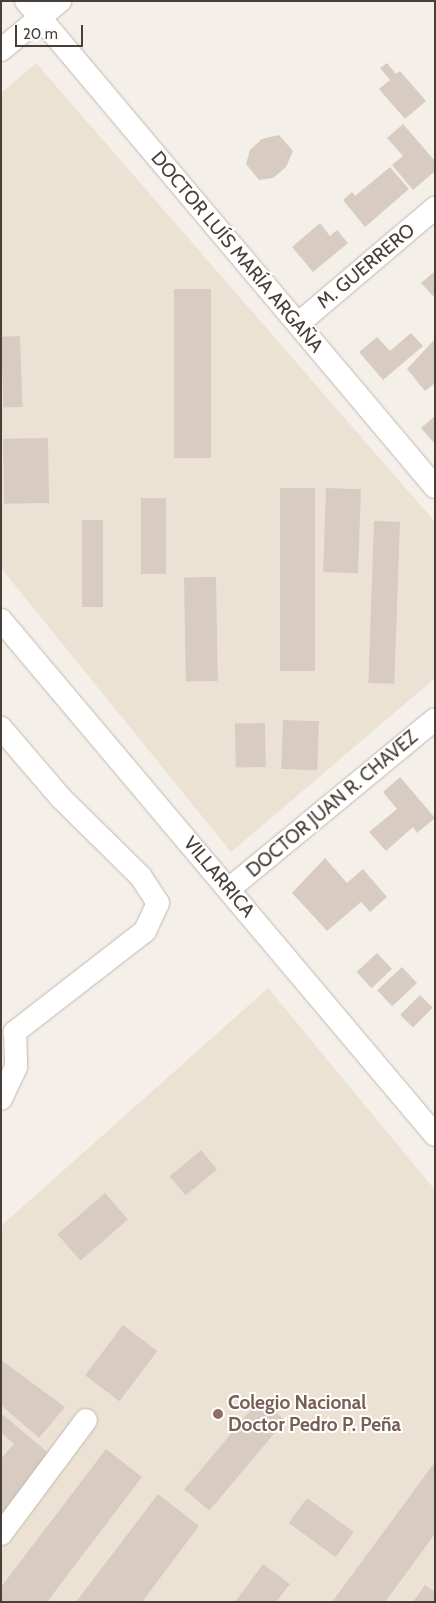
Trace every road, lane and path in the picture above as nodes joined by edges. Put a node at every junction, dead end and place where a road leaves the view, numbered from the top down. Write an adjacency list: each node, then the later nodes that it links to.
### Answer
1 (60, 1): 2 (street)
2 (33, 10): 3 (street); 5 (street, DOCTOR LUÍS MARÍA ARGAÑA)
3 (1, 50)
4 (435, 208): 5 (street, M. GUERRERO)
5 (298, 324): 6 (street, DOCTOR LUÍS MARÍA ARGAÑA)
6 (435, 486)
7 (1, 620): 10 (street, VILLARRICA)
8 (435, 719): 10 (street, DOCTOR JUAN R. CHAVEZ)
9 (1, 728): 11 (street)
10 (229, 889): 12 (street, VILLARRICA)
11 (1, 1099)
12 (435, 1135)
13 (86, 1420): 14 (street)
14 (1, 1534)

